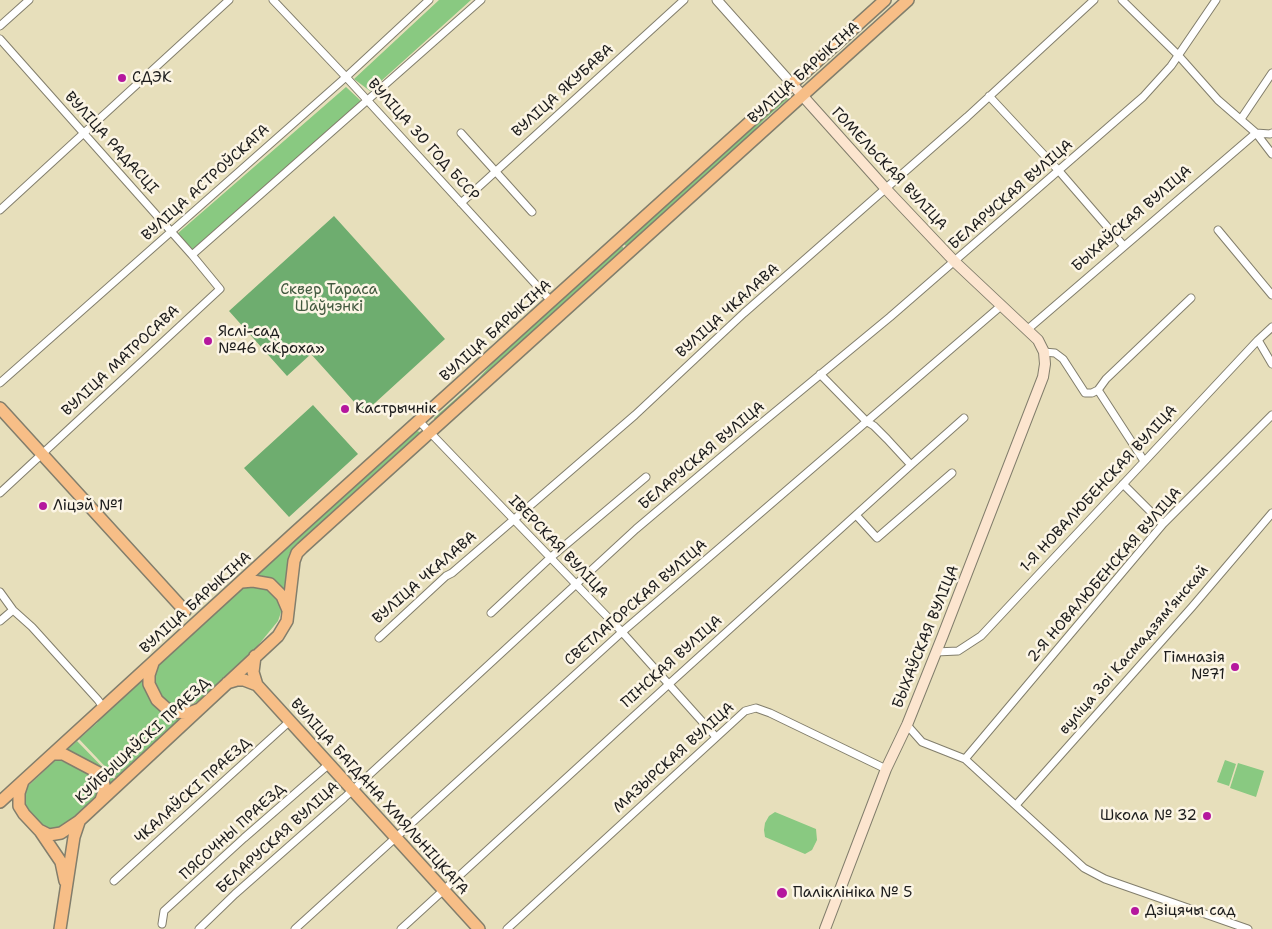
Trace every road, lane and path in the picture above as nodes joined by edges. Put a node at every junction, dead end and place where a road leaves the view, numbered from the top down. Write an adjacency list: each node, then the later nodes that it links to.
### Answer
1 (29, 0): 13 (street)
2 (229, 0): 25 (street)
3 (272, 0): 17 (street, ВУЛІЦА 30 ГОД БССР)
4 (428, 0): 17 (street, ВУЛІЦА АСТРОЎСКАГА)
5 (480, 0): 21 (street)
6 (684, 0): 29 (street, ВУЛІЦА ЯКУБАВА)
7 (717, 0): 18 (street, ГОМЕЛЬСКАЯ ВУЛІЦА)
8 (885, 0): 18 (main road, ВУЛІЦА БАРЫКІНА)
9 (908, 0): 19 (main road, ВУЛІЦА БАРЫКІНА)
10 (1094, 0): 20 (street, ВУЛІЦА ЧКАЛАВА)
11 (1122, 0): 15 (street)
12 (1216, 0): 15 (street, БЕЛАРУСКАЯ ВУЛІЦА)
13 (0, 26)
14 (0, 39): 25 (street, ВУЛІЦА РАДАСЦІ)
15 (1178, 55): 22 (street); 28 (street, БЕЛАРУСКАЯ ВУЛІЦА)
16 (1272, 73): 22 (street)
17 (346, 77): 21 (street, ВУЛІЦА 30 ГОД БССР); 35 (street, ВУЛІЦА АСТРОЎСКАГА)
18 (792, 84): 19 (main road, ГОМЕЛЬСКАЯ ВУЛІЦА); 42 (main road, ВУЛІЦА БАРЫКІНА)
19 (802, 95): 30 (main road, ГОМЕЛЬСКАЯ ВУЛІЦА); 57 (main road, ВУЛІЦА БАРЫКІНА)
20 (989, 96): 28 (street); 30 (street, ВУЛІЦА ЧКАЛАВА)
21 (368, 101): 31 (street, ВУЛІЦА 30 ГОД БССР); 37 (street)
22 (1241, 119): 23 (street)
23 (1256, 132): 24 (street); 27 (street); 36 (street, БЫХАЎСКАЯ ВУЛІЦА)
24 (1272, 133)
25 (84, 134): 32 (street); 35 (street, ВУЛІЦА РАДАСЦІ)
26 (461, 134): 29 (street)
27 (1272, 154)
28 (1059, 171): 36 (street); 38 (street, БЕЛАРУСКАЯ ВУЛІЦА)
29 (495, 172): 31 (street, ВУЛІЦА ЯКУБАВА); 33 (street)
30 (886, 189): 38 (main road, ГОМЕЛЬСКАЯ ВУЛІЦА); 67 (street, ВУЛІЦА ЧКАЛАВА)
31 (461, 203): 42 (street, ВУЛІЦА 30 ГОД БССР)
32 (0, 210)
33 (532, 212)
34 (1218, 230): 40 (street)
35 (171, 232): 37 (street, ВУЛІЦА РАДАСЦІ); 50 (street, ВУЛІЦА АСТРОЎСКАГА)
36 (1124, 245): 45 (street, БЫХАЎСКАЯ ВУЛІЦА)
37 (192, 255): 39 (street, ВУЛІЦА РАДАСЦІ)
38 (955, 262): 43 (main road, ГОМЕЛЬСКАЯ ВУЛІЦА); 49 (street, БЕЛАРУСКАЯ ВУЛІЦА)
39 (220, 289): 58 (street, ВУЛІЦА МАТРОСАВА)
40 (1272, 295)
41 (1191, 298): 51 (street)
42 (551, 301): 55 (main road, ВУЛІЦА БАРЫКІНА)
43 (1002, 304): 45 (main road, ГОМЕЛЬСКАЯ ВУЛІЦА); 56 (street, СВЕТЛАГОРСКАЯ ВУЛІЦА)
44 (1272, 327): 46 (street, 1-Я НОВАЛЮБЕНСКАЯ ВУЛІЦА)
45 (1028, 329): 47 (main road, ГОМЕЛЬСКАЯ ВУЛІЦА)
46 (1258, 340): 48 (street); 59 (street, 1-Я НОВАЛЮБЕНСКАЯ ВУЛІЦА)
47 (1044, 352): 51 (street); 82 (main road, БЫХАЎСКАЯ ВУЛІЦА)
48 (1272, 364)
49 (820, 374): 56 (street); 71 (street, БЕЛАРУСКАЯ ВУЛІЦА)
50 (0, 383)
51 (1098, 390): 59 (street)
52 (0, 408): 58 (main road)
53 (1272, 415): 68 (street, 2-Я НОВАЛЮБЕНСКАЯ ВУЛІЦА)
54 (964, 418): 60 (street, ПІНСКАЯ ВУЛІЦА)
55 (419, 421): 57 (street, ІВЕРСКАЯ ВУЛІЦА); 70 (main road, ВУЛІЦА БАРЫКІНА)
56 (866, 421): 60 (street); 79 (street, СВЕТЛАГОРСКАЯ ВУЛІЦА)
57 (430, 432): 67 (street, ІВЕРСКАЯ ВУЛІЦА); 76 (main road, ВУЛІЦА БАРЫКІНА)
58 (41, 454): 64 (street, ВУЛІЦА МАТРОСАВА); 75 (main road)
59 (1144, 461): 63 (street, 1-Я НОВАЛЮБЕНСКАЯ ВУЛІЦА)
60 (910, 465): 66 (street, ПІНСКАЯ ВУЛІЦА)
61 (952, 473): 66 (street)
62 (646, 477): 69 (street)
63 (1123, 484): 68 (street); 82 (street, 1-Я НОВАЛЮБЕНСКАЯ ВУЛІЦА)
64 (0, 493)
65 (1272, 513): 101 (street, вуліца Зоі Касмадзямʼянскай)
66 (856, 515): 86 (street, ПІНСКАЯ ВУЛІЦА)
67 (513, 519): 69 (street, ІВЕРСКАЯ ВУЛІЦА); 80 (street, ВУЛІЦА ЧКАЛАВА)
68 (1163, 524): 94 (street, 2-Я НОВАЛЮБЕНСКАЯ ВУЛІЦА)
69 (550, 558): 71 (street, ІВЕРСКАЯ ВУЛІЦА); 77 (street)
70 (242, 582): 73 (main road, ВУЛІЦА БАРЫКІНА); 76 (main road)
71 (576, 586): 79 (street, ІВЕРСКАЯ ВУЛІЦА); 98 (street, БЕЛАРУСКАЯ ВУЛІЦА)
72 (0, 592): 74 (street)
73 (215, 607): 75 (main road); 81 (main road, ВУЛІЦА БАРЫКІНА)
74 (13, 610): 78 (street); 88 (street)
75 (185, 610): 81 (main road)
76 (288, 612): 83 (main road, ВУЛІЦА БАРЫКІНА)
77 (492, 613)
78 (0, 621)
79 (622, 632): 86 (street, ІВЕРСКАЯ ВУЛІЦА); 106 (street, СВЕТЛАГОРСКАЯ ВУЛІЦА)
80 (379, 638)
81 (177, 641): 84 (main road, ВУЛІЦА БАРЫКІНА)
82 (936, 652): 91 (main road, БЫХАЎСКАЯ ВУЛІЦА)
83 (255, 656): 85 (main road, КУЙБЫШАЎСКІ ПРАЕЗД); 87 (main road)
84 (153, 662): 88 (main road, ВУЛІЦА БАРЫКІНА); 89 (main road)
85 (227, 683): 87 (main road); 89 (main road, КУЙБЫШАЎСКІ ПРАЕЗД)
86 (669, 684): 92 (street, ІВЕРСКАЯ ВУЛІЦА); 108 (street, ПІНСКАЯ ВУЛІЦА)
87 (257, 685): 90 (main road, ВУЛІЦА БАГДАНА ХМЯЛЬНІЦКАГА)
88 (101, 704): 93 (main road, ВУЛІЦА БАРЫКІНА)
89 (200, 708): 99 (main road, КУЙБЫШАЎСКІ ПРАЕЗД)
90 (290, 721): 95 (main road, ВУЛІЦА БАГДАНА ХМЯЛЬНІЦКАГА); 107 (street, ЧКАЛАЎСКІ ПРАЕЗД)
91 (907, 725): 94 (street); 96 (main road, БЫХАЎСКАЯ ВУЛІЦА)
92 (716, 737): 96 (street, МАЗЫРСКАЯ ВУЛІЦА); 116 (street, МАЗЫРСКАЯ ВУЛІЦА)
93 (53, 754): 97 (main road, ВУЛІЦА БАРЫКІНА); 99 (main road)
94 (965, 759): 101 (street)
95 (329, 764): 98 (main road, ВУЛІЦА БАГДАНА ХМЯЛЬНІЦКАГА); 110 (street, ПЯСОЧНЫ ПРАЕЗД)
96 (886, 769): 117 (main road, БЫХАЎСКАЯ ВУЛІЦА)
97 (22, 781): 100 (main road, ВУЛІЦА БАРЫКІНА); 103 (main road)
98 (352, 790): 106 (main road, ВУЛІЦА БАГДАНА ХМЯЛЬНІЦКАГА); 112 (street, БЕЛАРУСКАЯ ВУЛІЦА)
99 (101, 801): 104 (main road, КУЙБЫШАЎСКІ ПРАЕЗД)
100 (0, 802)
101 (1016, 805): 118 (street)
102 (0, 808): 103 (main road)
103 (24, 814): 105 (main road)
104 (80, 821): 105 (main road); 109 (main road)
105 (40, 830): 109 (main road)
106 (396, 838): 108 (main road, ВУЛІЦА БАГДАНА ХМЯЛЬНІЦКАГА); 113 (street, СВЕТЛАГОРСКАЯ ВУЛІЦА)
107 (114, 880)
108 (444, 890): 114 (street, ПІНСКАЯ ВУЛІЦА); 115 (main road, ВУЛІЦА БАГДАНА ХМЯЛЬНІЦКАГА)
109 (66, 893): 111 (main road)
110 (162, 924)
111 (60, 929)
112 (199, 929)
113 (295, 929)
114 (401, 929)
115 (479, 929)
116 (507, 929)
117 (825, 929)
118 (1248, 929)

